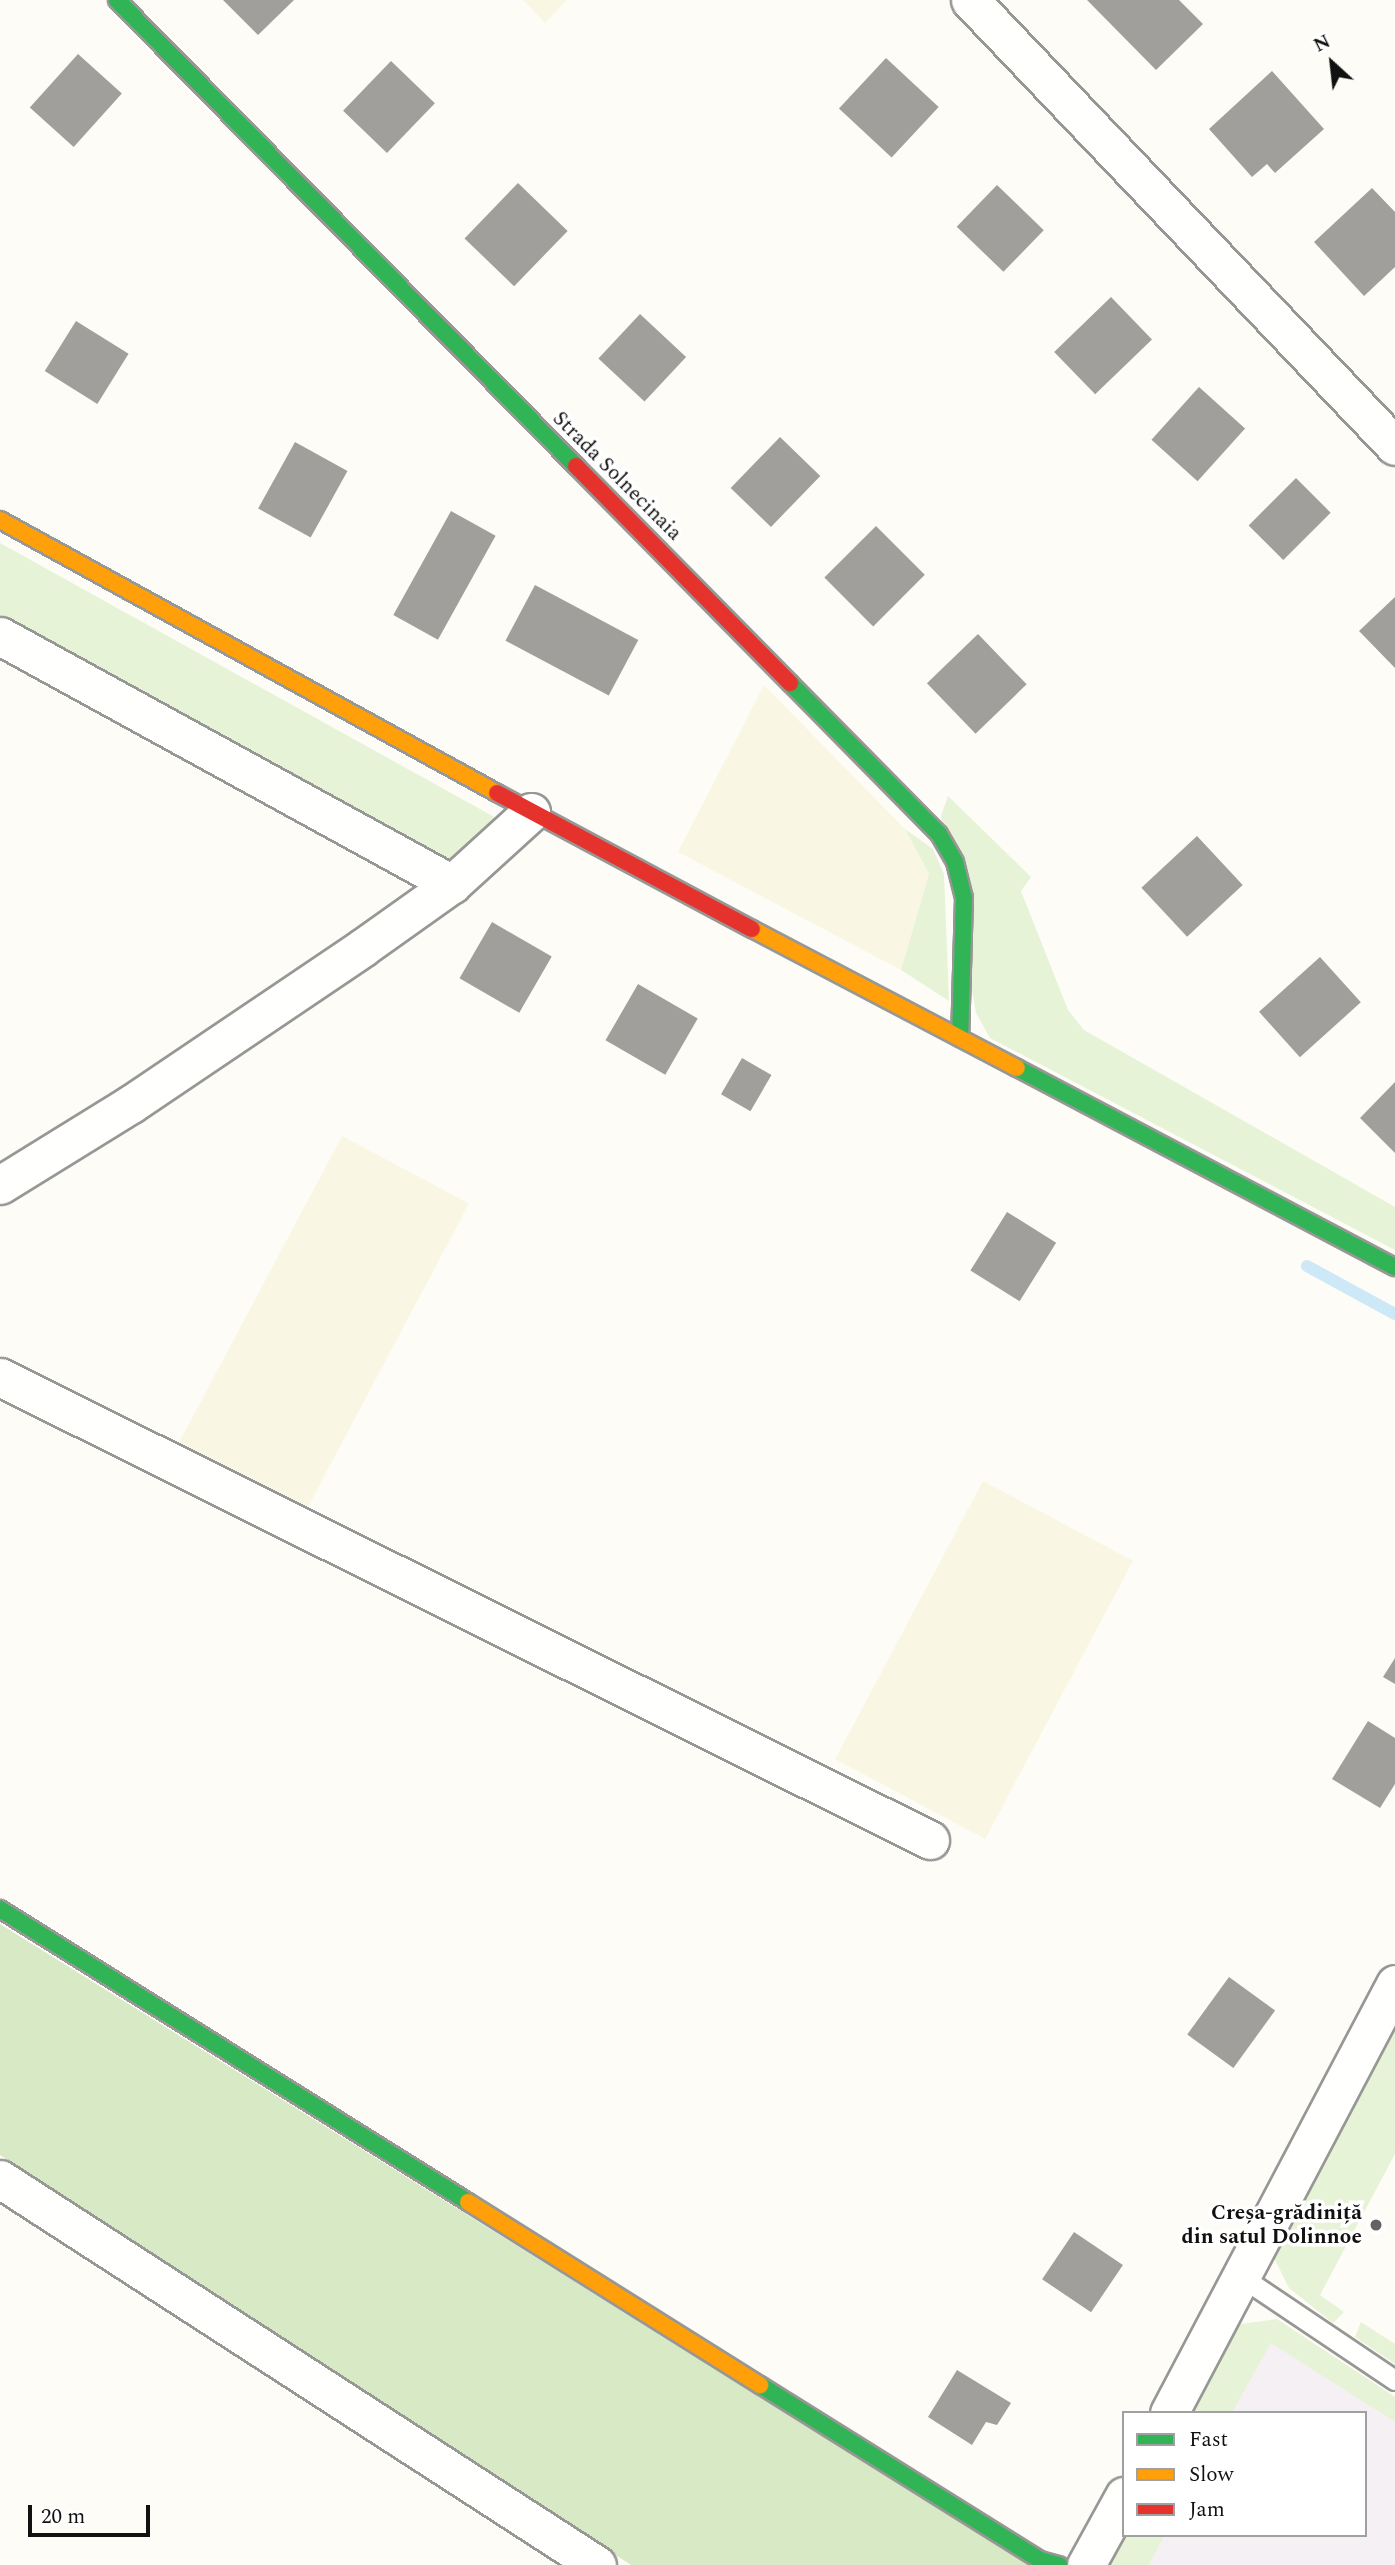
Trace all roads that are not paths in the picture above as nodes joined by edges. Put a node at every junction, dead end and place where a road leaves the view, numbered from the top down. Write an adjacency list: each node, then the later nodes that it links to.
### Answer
1 (117, 0): 8 (street, Strada Solnecinaia)
2 (970, 0): 3 (street)
3 (1395, 446)
4 (0, 520): 6 (street)
5 (0, 636): 7 (street)
6 (531, 812): 7 (street); 8 (street)
7 (453, 884): 9 (street)
8 (960, 1038): 10 (street)
9 (0, 1185)
10 (1395, 1268)
11 (0, 1377): 12 (street)
12 (930, 1840)
13 (0, 1909): 21 (street)
14 (1395, 1983): 16 (street)
15 (0, 2179): 20 (street)
16 (1243, 2278): 17 (lane); 18 (street)
17 (1395, 2380)
18 (1170, 2411)
19 (1122, 2500): 22 (street)
20 (597, 2565)
21 (1059, 2565)
22 (1086, 2565)

